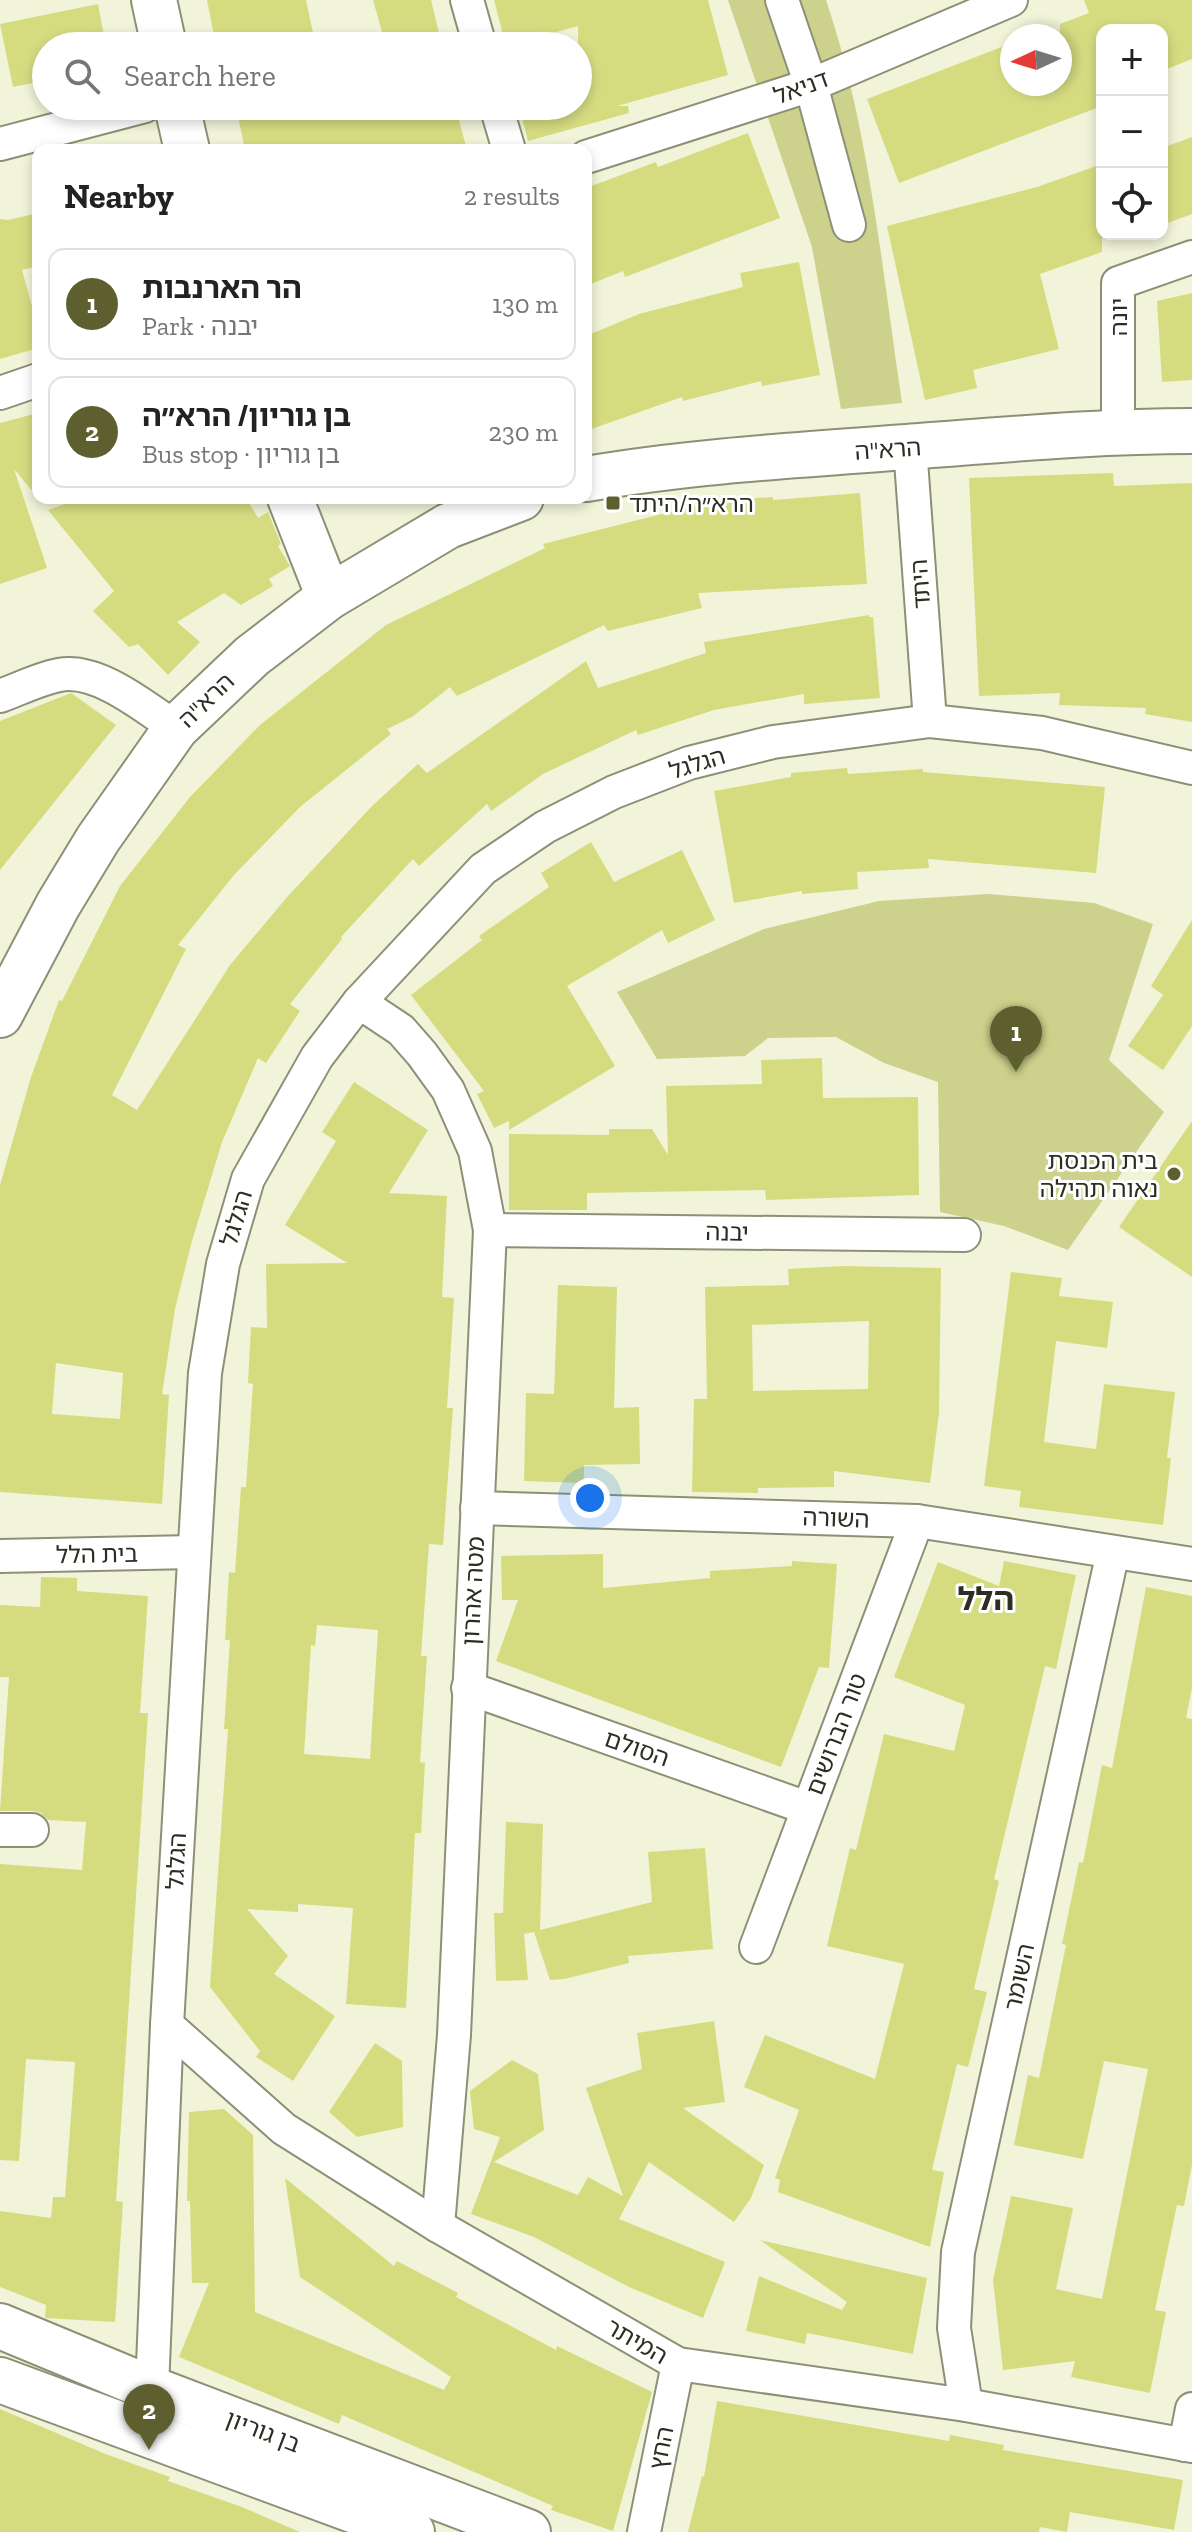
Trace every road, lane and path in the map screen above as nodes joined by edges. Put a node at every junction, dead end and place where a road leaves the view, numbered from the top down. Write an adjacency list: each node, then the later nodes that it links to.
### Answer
1 (154, 0): 5 (street)
2 (467, 0): 6 (street)
3 (782, 0): 7 (street)
4 (1011, 0): 7 (street, דניאל)
5 (161, 32)
6 (476, 32)
7 (811, 85): 14 (street, דניאל); 15 (street)
8 (92, 120): 11 (street)
9 (180, 120): 12 (street)
10 (500, 120): 13 (street)
11 (0, 144)
12 (186, 144)
13 (507, 144)
14 (592, 155)
15 (849, 225)
16 (1192, 257): 19 (street, יונה)
17 (32, 382): 18 (street)
18 (0, 393)
19 (1118, 431): 20 (street, הרא"ה); 21 (street, הרא"ה)
20 (1192, 431)
21 (910, 447): 22 (street, הרא"ה); 27 (street, היתד)
22 (592, 478)
23 (292, 504): 25 (street)
24 (505, 504): 25 (street, הרא"ה)
25 (329, 597): 28 (street, הרא"ה)
26 (0, 696): 28 (street)
27 (930, 721): 29 (street, הגלגל); 30 (street, הגלגל)
28 (176, 728): 31 (street, הרא"ה)
29 (1192, 768)
30 (359, 1002): 32 (street, מטה אהרון); 36 (street, הגלגל)
31 (0, 1015)
32 (490, 1230): 33 (street, יבנה); 34 (street, מטה אהרון)
33 (964, 1235)
34 (477, 1508): 35 (street, השורה); 40 (street, מטה אהרון)
35 (917, 1521): 37 (street, השורה); 41 (street, טור הברושים)
36 (193, 1552): 38 (street, בית הלל); 45 (street, הגלגל)
37 (1113, 1552): 39 (street, השורה); 51 (street, השומר)
38 (0, 1556)
39 (1192, 1564)
40 (468, 1688): 41 (street, הסולם); 46 (street, מטה אהרון)
41 (807, 1808): 44 (street, טור הברושים)
42 (0, 1830): 43 (street)
43 (32, 1830)
44 (756, 1947)
45 (167, 2025): 46 (street, המיתר); 50 (street, הגלגל)
46 (438, 2226): 48 (street, המיתר)
47 (0, 2326): 50 (street, בן גוריון)
48 (678, 2364): 51 (street, המיתר); 56 (street, החץ)
49 (0, 2380): 54 (street, בן גוריון)
50 (152, 2389): 55 (street, בן גוריון)
51 (966, 2405): 53 (street, המיתר)
52 (1192, 2409): 53 (street)
53 (1188, 2445)
54 (412, 2532)
55 (528, 2532)
56 (644, 2532)

